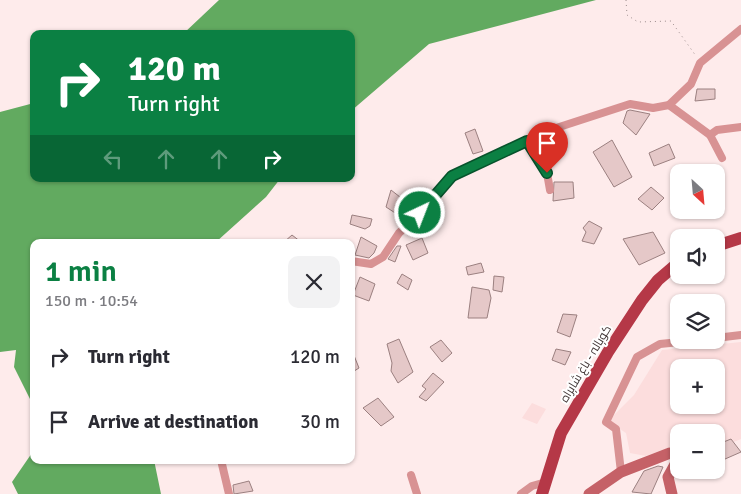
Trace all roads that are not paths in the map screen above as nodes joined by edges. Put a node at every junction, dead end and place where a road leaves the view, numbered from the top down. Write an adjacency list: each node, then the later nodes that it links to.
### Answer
1 (741, 29): 2 (street)
2 (669, 105): 4 (street); 5 (street)
3 (741, 127): 4 (street)
4 (710, 135): 6 (street)
5 (527, 141): 7 (street); 10 (street)
6 (722, 158)
7 (550, 190)
8 (741, 238): 9 (main road)
9 (725, 243)
10 (355, 262)
11 (670, 270): 18 (main road, کوہالہ - باغ شاہراہ)
12 (741, 335): 13 (street)
13 (725, 337)
14 (670, 343): 16 (street)
15 (222, 464): 19 (street)
16 (621, 472): 22 (main road); 23 (main road)
17 (411, 475): 20 (street)
18 (544, 488): 21 (street)
19 (229, 494)
20 (417, 494)
21 (521, 494)
22 (589, 494)
23 (672, 494)

